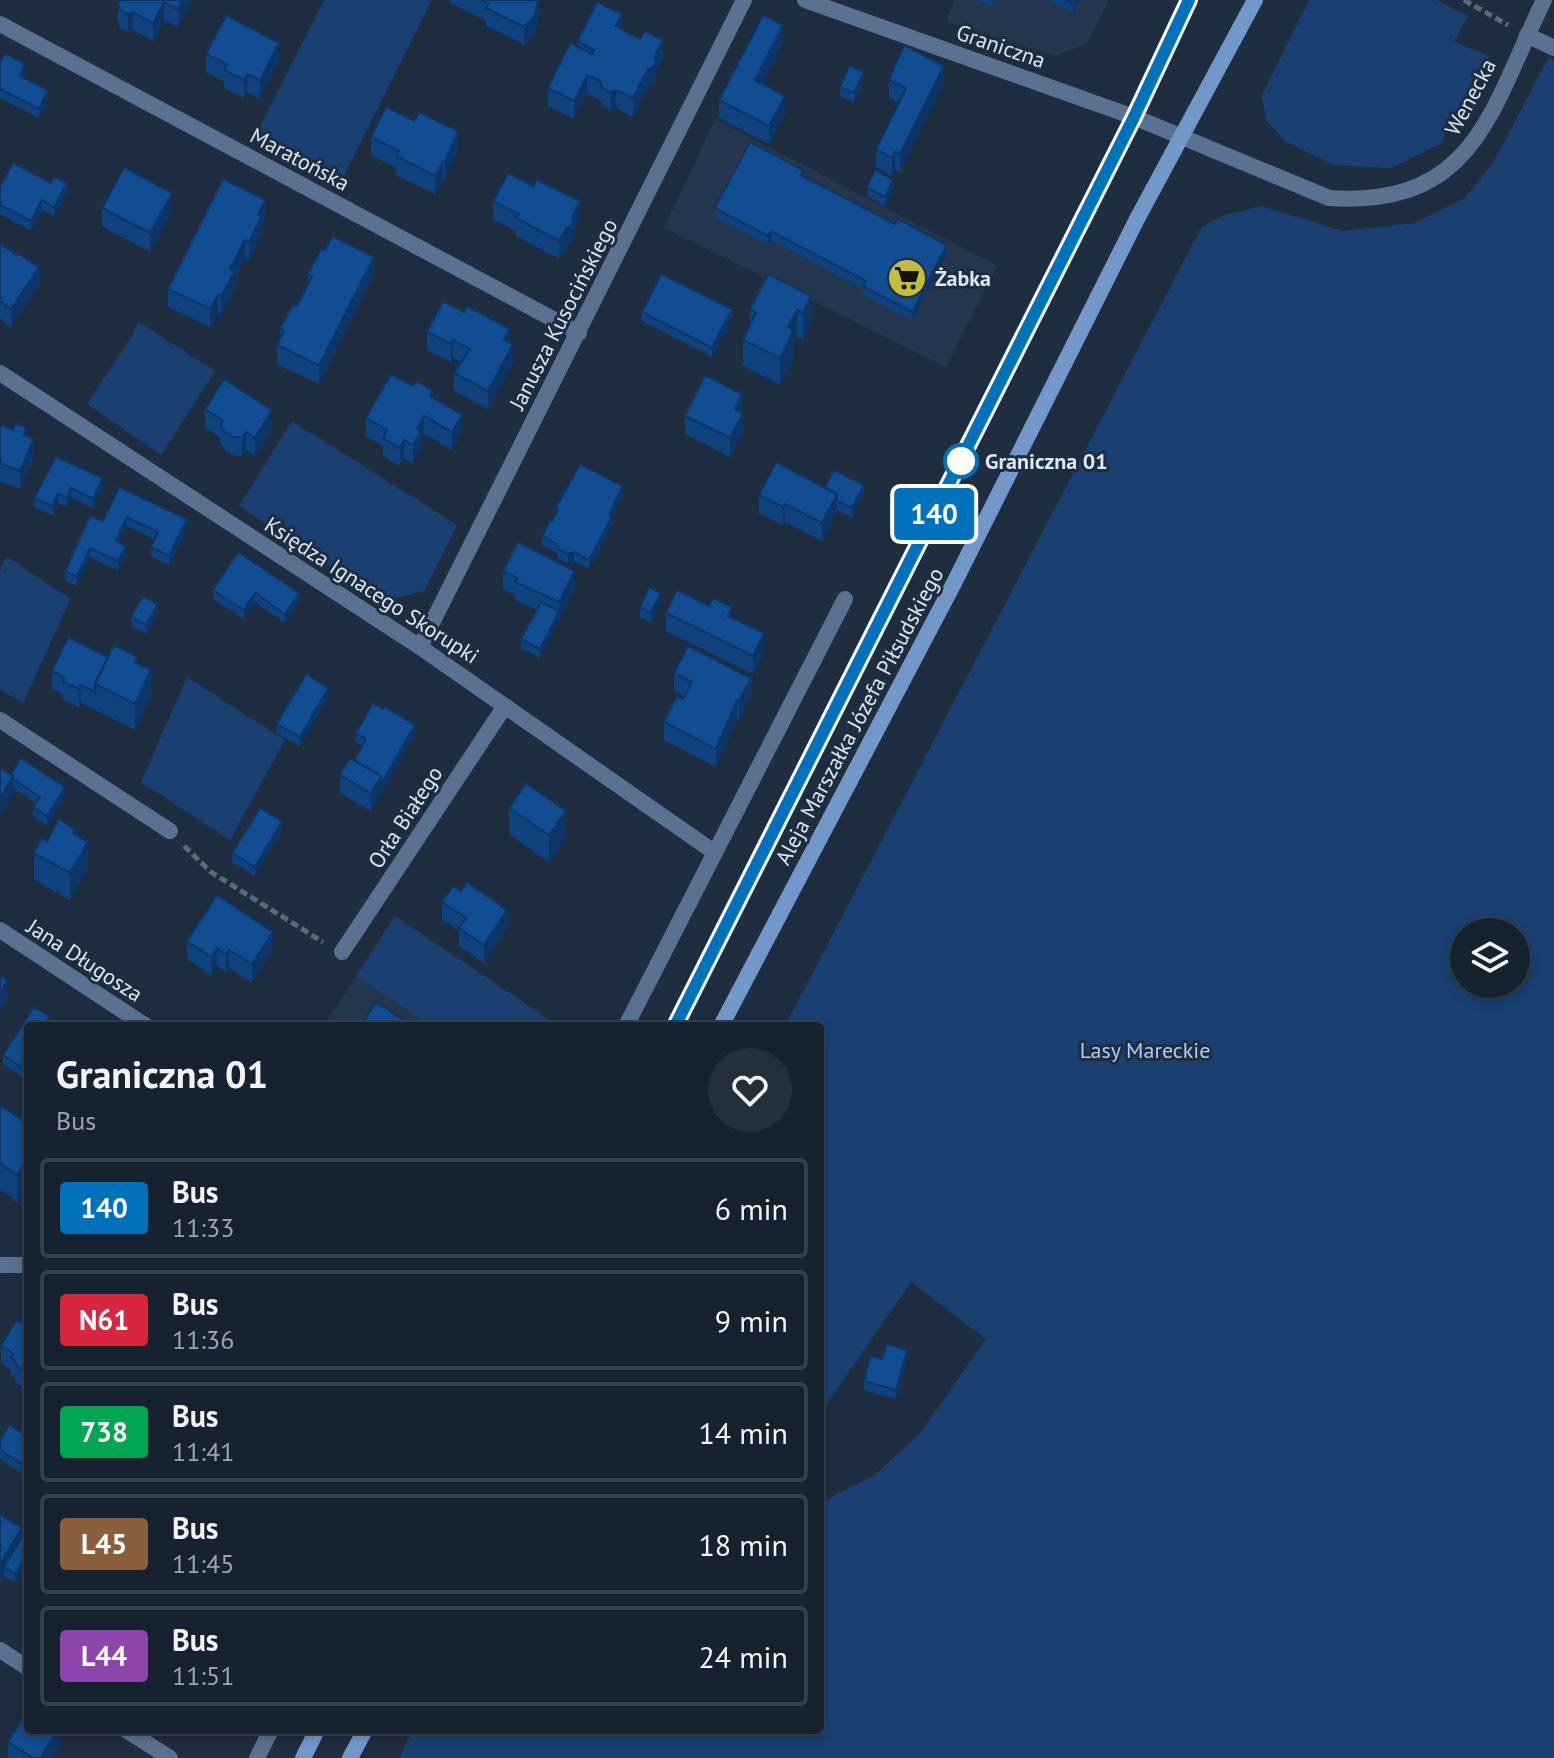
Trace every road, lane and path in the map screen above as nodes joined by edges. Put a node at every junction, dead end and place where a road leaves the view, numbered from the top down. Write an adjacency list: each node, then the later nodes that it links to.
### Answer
1 (744, 0): 12 (street, Janusza Kusocińskiego)
2 (805, 0): 10 (street, Graniczna)
3 (1189, 0): 10 (main road, Aleja Marszałka Józefa Piłsudskiego)
4 (1255, 0): 11 (main road, Aleja Marszałka Józefa Piłsudskiego)
5 (1464, 0): 8 (path)
6 (1544, 0): 8 (street, Wenecka)
7 (0, 24): 12 (street, Maratońska)
8 (1527, 35): 9 (street); 11 (street, Wenecka)
9 (1554, 48)
10 (1134, 117): 11 (street, Graniczna); 24 (main road, Aleja Marszałka Józefa Piłsudskiego)
11 (1181, 136): 25 (main road, Aleja Marszałka Józefa Piłsudskiego)
12 (579, 333): 15 (street, Janusza Kusocińskiego)
13 (0, 373): 15 (street, Księdza Ignacego Skorupki)
14 (845, 599): 19 (street)
15 (420, 647): 16 (street, Księdza Ignacego Skorupki)
16 (505, 706): 19 (street, Księdza Ignacego Skorupki); 21 (street, Orła Białego)
17 (0, 720): 18 (street)
18 (170, 831): 21 (path)
19 (714, 852): 23 (street)
20 (0, 930): 22 (street, Jana Długosza)
21 (342, 952)
22 (140, 1022)
23 (628, 1022)
24 (677, 1022)
25 (723, 1022)
26 (0, 1265): 27 (street)
27 (24, 1265)
28 (0, 1650): 29 (street)
29 (24, 1665)
30 (132, 1734): 34 (street)
31 (269, 1734): 35 (street)
32 (315, 1734): 36 (main road)
33 (363, 1734): 37 (main road)
34 (170, 1758)
35 (257, 1758)
36 (303, 1758)
37 (350, 1758)

